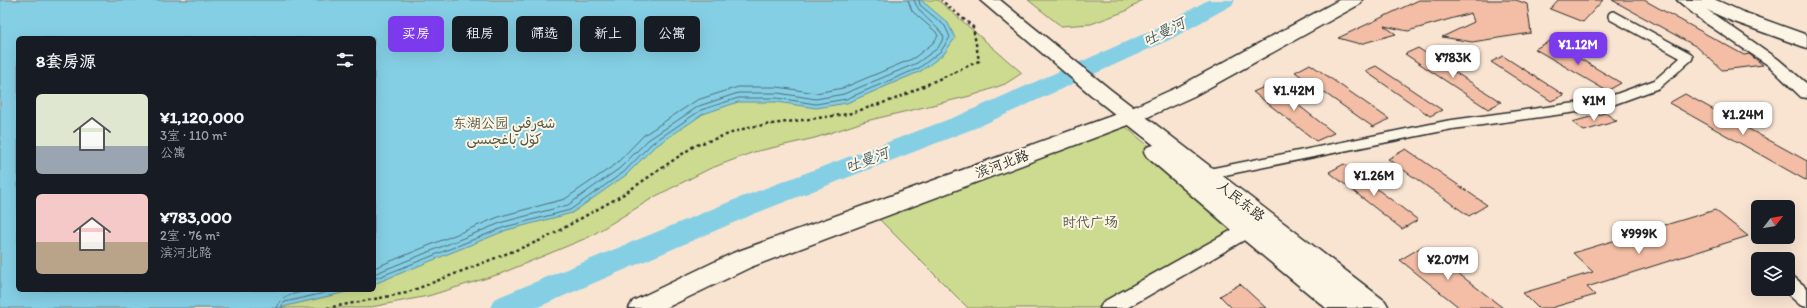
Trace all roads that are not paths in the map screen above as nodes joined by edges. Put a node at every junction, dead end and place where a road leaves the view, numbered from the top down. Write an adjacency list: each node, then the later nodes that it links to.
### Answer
1 (973, 0): 7 (main road)
2 (988, 0): 7 (main road)
3 (1353, 0): 10 (main road, 滨河北路)
4 (1684, 0): 9 (street)
5 (1701, 0): 8 (main road)
6 (1613, 16): 11 (lane)
7 (1022, 34): 10 (main road, 人民东路)
8 (1807, 42)
9 (1807, 93)
10 (1125, 119): 11 (main road, 人民东路); 12 (main road, 人民东路); 15 (main road, 滨河北路)
11 (1207, 174): 18 (main road, 人民东路)
12 (1247, 230): 16 (street); 17 (main road, 人民东路)
13 (1795, 289): 14 (street)
14 (1807, 299)
15 (642, 308)
16 (1110, 308)
17 (1344, 308)
18 (1376, 308)

